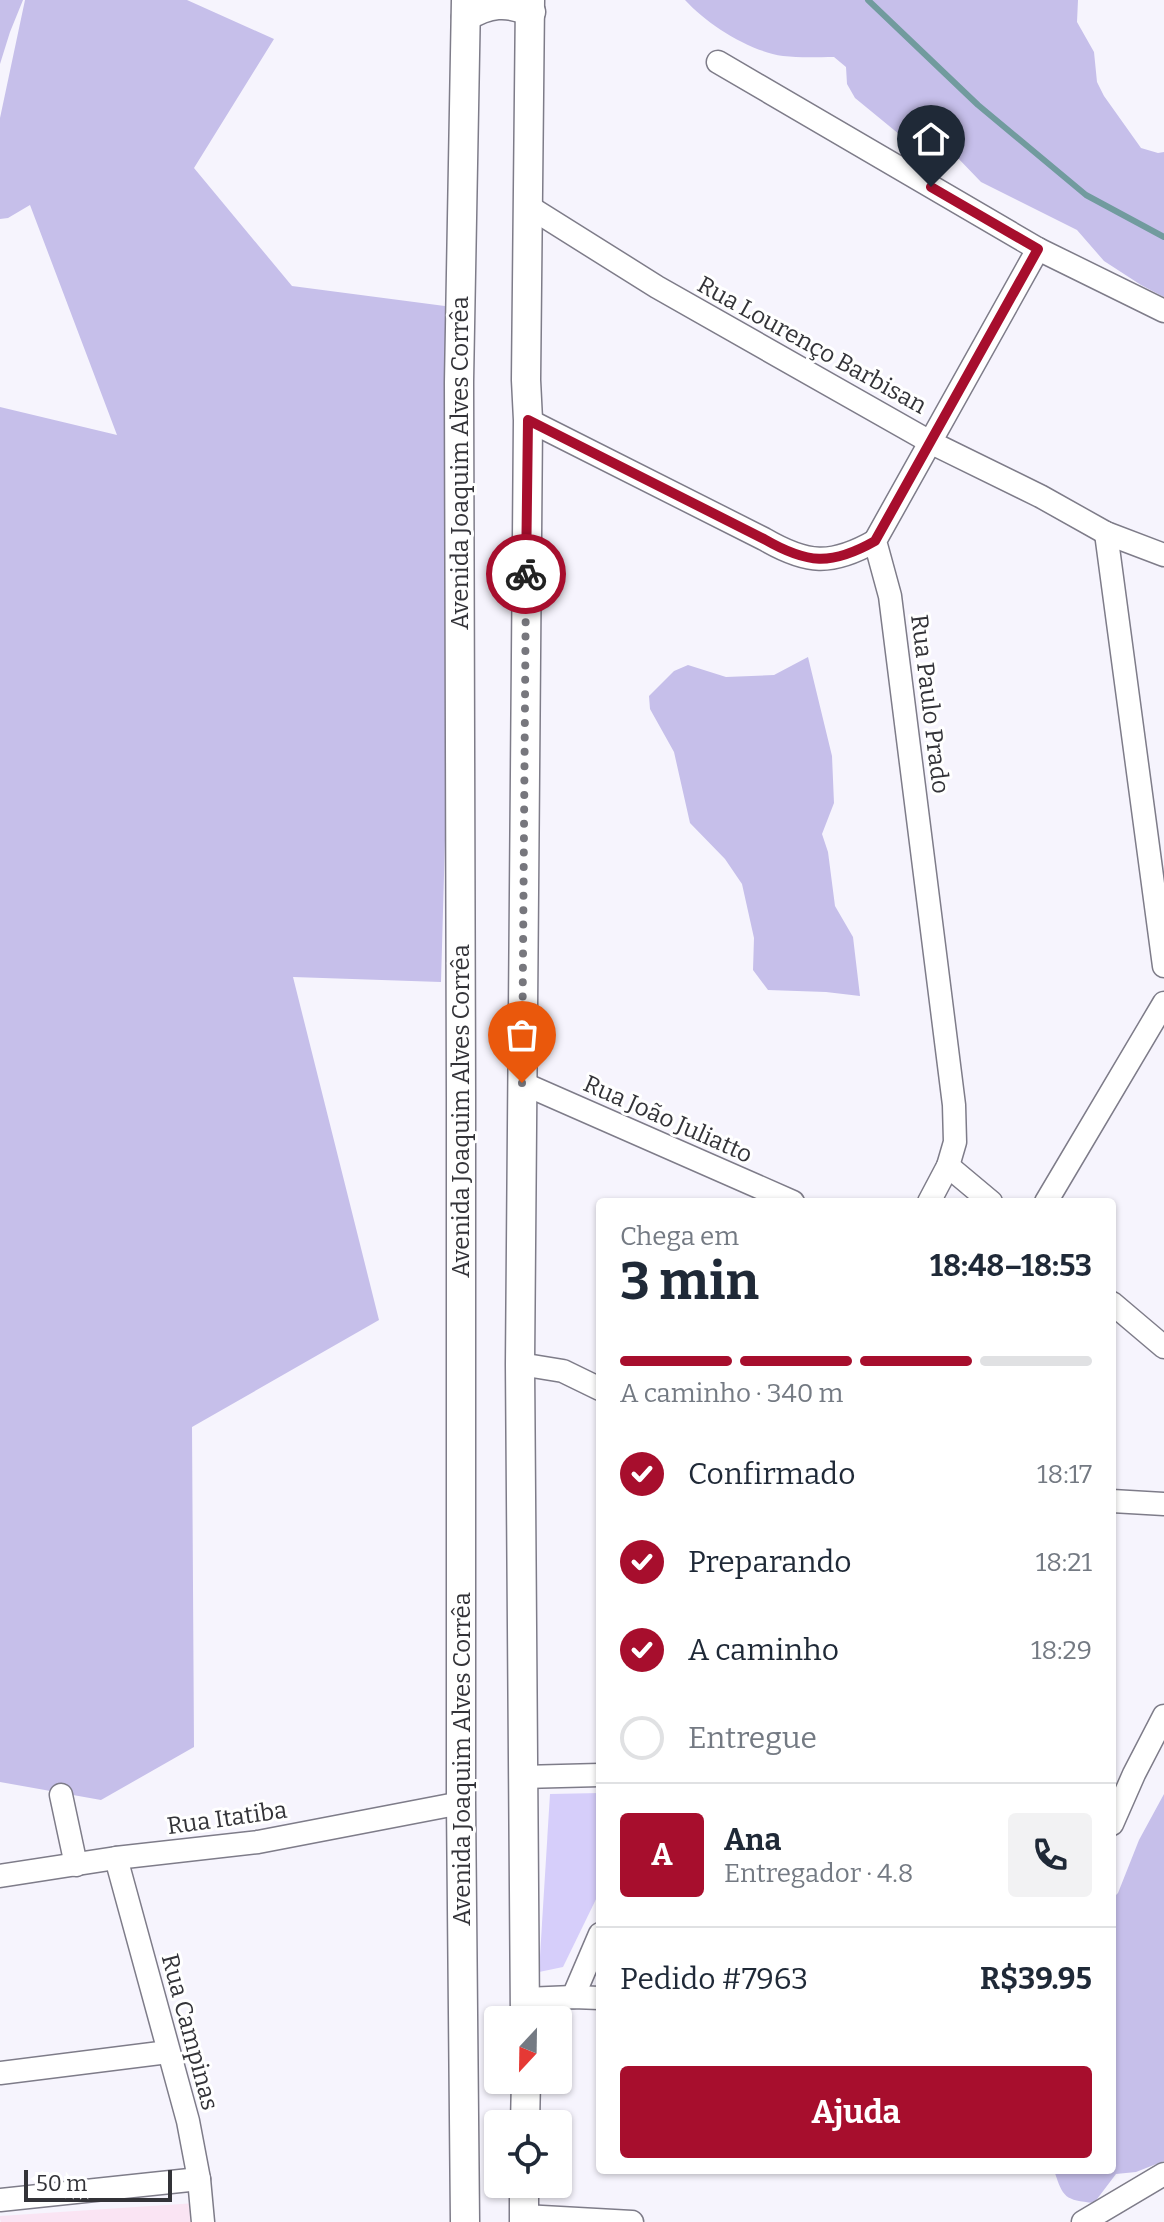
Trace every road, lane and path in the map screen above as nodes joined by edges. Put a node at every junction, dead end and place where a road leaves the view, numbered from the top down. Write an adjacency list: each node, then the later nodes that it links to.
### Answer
1 (530, 6): 2 (main road); 4 (main road)
2 (466, 8): 31 (main road, Avenida Joaquim Alves Corrêa)
3 (718, 62): 5 (street)
4 (528, 206): 7 (main road); 8 (street, Rua Lourenço Barbisan)
5 (1038, 249): 6 (street); 8 (street)
6 (1164, 311)
7 (528, 420): 10 (street); 14 (main road)
8 (932, 443): 9 (street, Rua Lourenço Barbisan); 10 (street)
9 (1106, 533): 11 (street, Rua Lourenço Barbisan); 12 (street)
10 (875, 541): 15 (street, Rua Paulo Prado)
11 (1164, 555)
12 (1164, 966)
13 (1164, 1003): 19 (street)
14 (522, 1083): 16 (street, Rua João Juliatto); 22 (main road)
15 (948, 1166): 17 (street, Rua Paulo Prado); 18 (street)
16 (784, 1198)
17 (931, 1198)
18 (986, 1198)
19 (1048, 1198)
20 (1116, 1306): 21 (street)
21 (1164, 1347)
22 (520, 1364): 23 (street); 29 (main road)
23 (596, 1387)
24 (1116, 1501): 25 (street)
25 (1164, 1504)
26 (1164, 1716): 27 (street)
27 (1123, 1774): 32 (street)
28 (596, 1775): 29 (street)
29 (522, 1777): 39 (main road)
30 (61, 1795): 34 (street)
31 (461, 1803): 33 (street, Rua Itatiba); 49 (main road, Avenida Joaquim Alves Corrêa)
32 (1116, 1806)
33 (116, 1858): 34 (street, Rua Itatiba); 41 (street, Rua Campinas)
34 (76, 1865): 35 (street, Rua Itatiba)
35 (0, 1876)
36 (596, 1943): 37 (street)
37 (573, 1997): 38 (street); 40 (street)
38 (596, 1998)
39 (525, 2006)
40 (540, 2006)
41 (168, 2052): 42 (street); 44 (street, Rua Campinas)
42 (0, 2073)
43 (1164, 2174): 51 (street)
44 (199, 2179): 46 (street); 48 (street, Rua Campinas)
45 (524, 2198): 47 (main road)
46 (0, 2200)
47 (524, 2219): 50 (street)
48 (203, 2222)
49 (465, 2222)
50 (632, 2222)
51 (1083, 2222)

